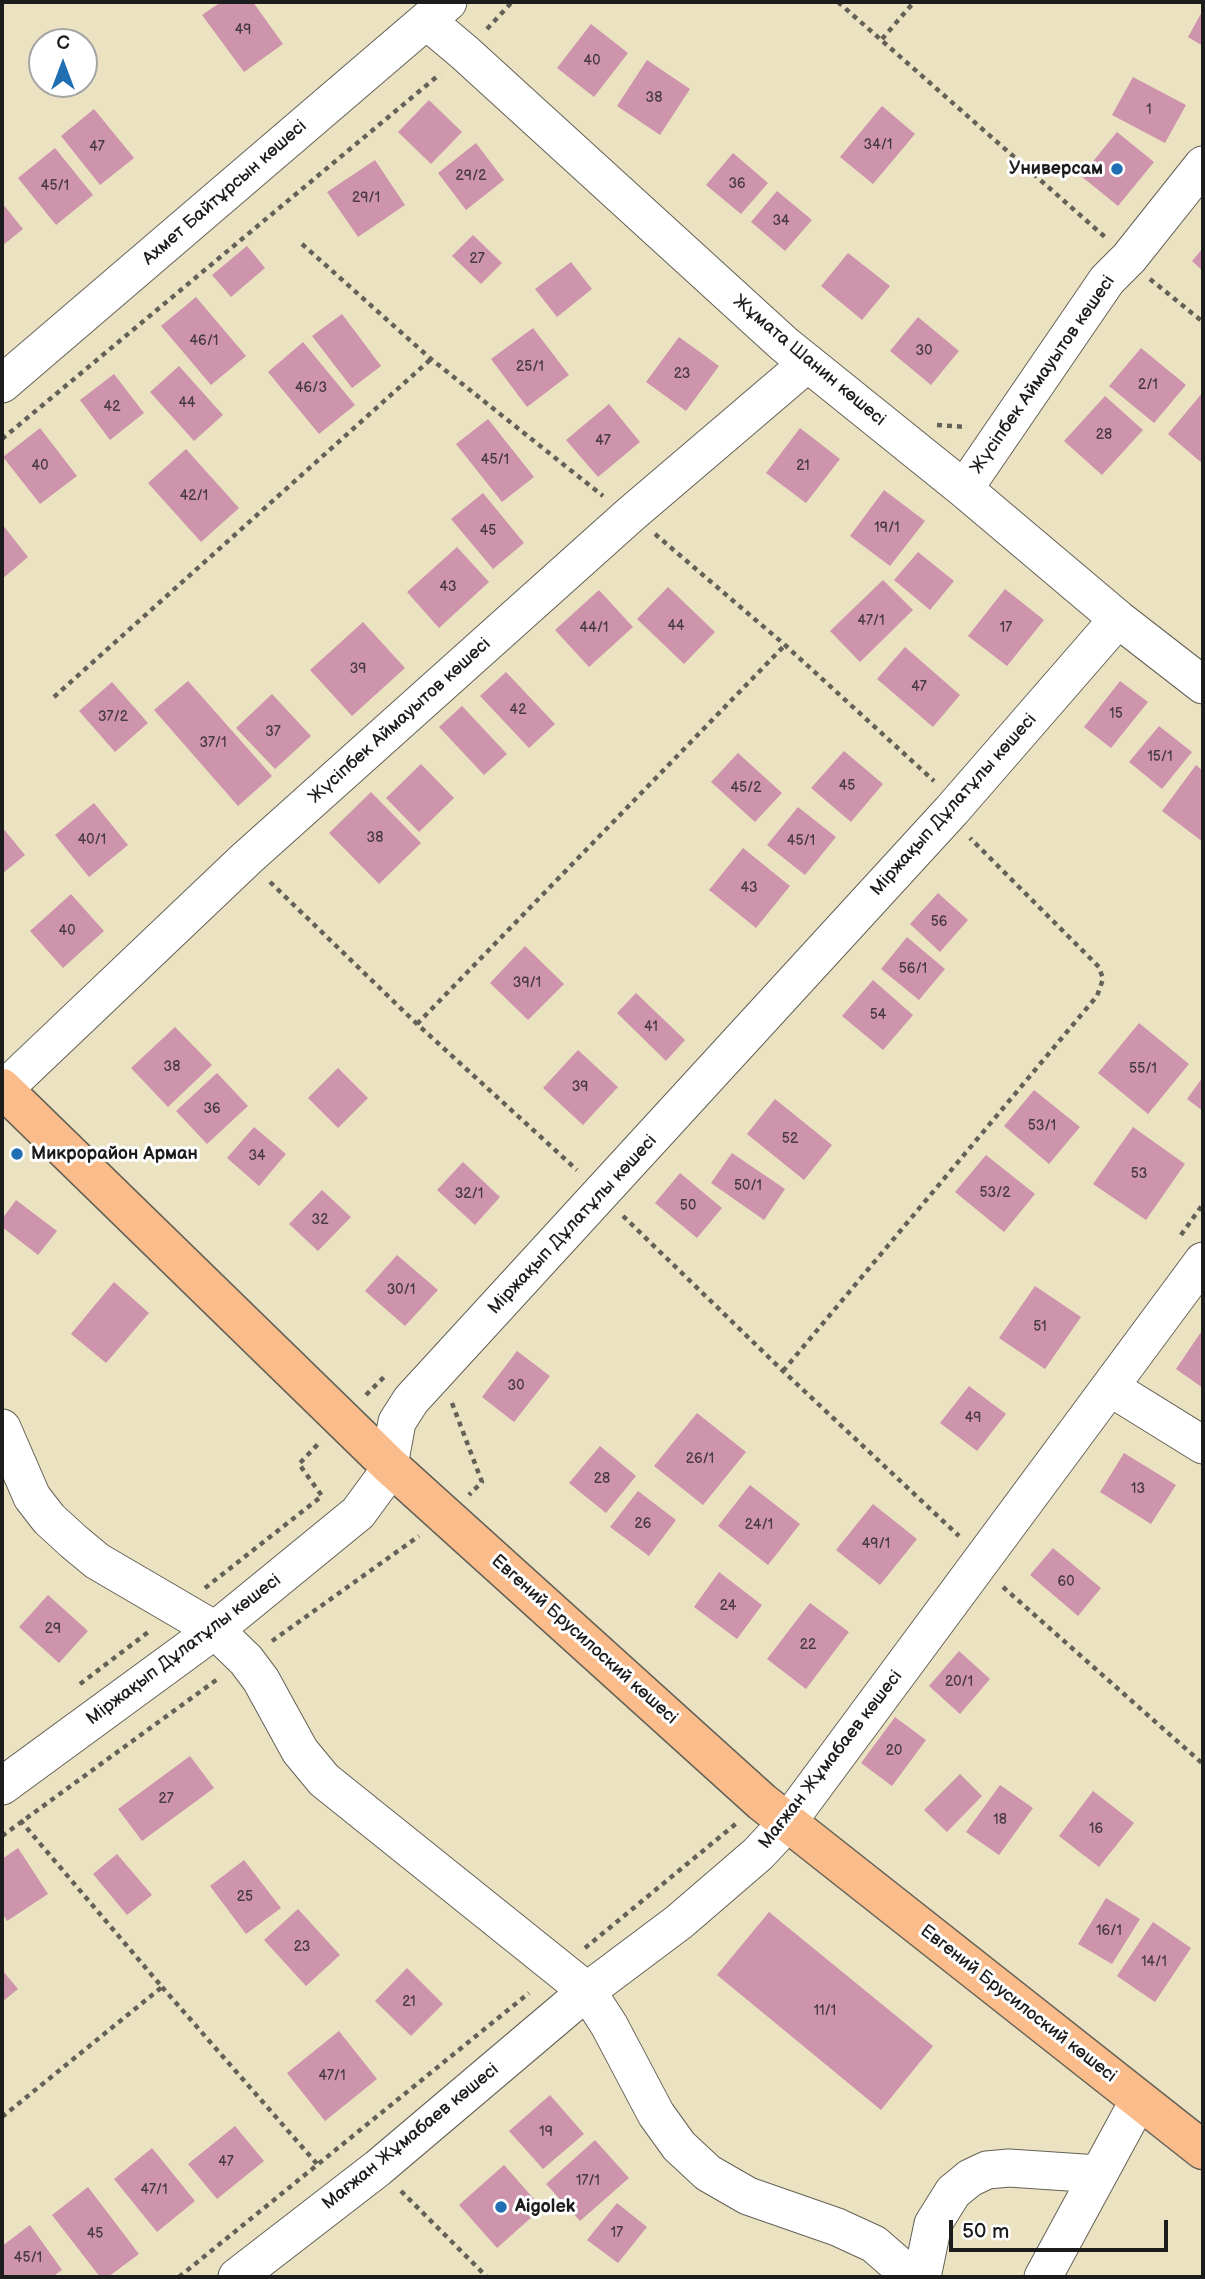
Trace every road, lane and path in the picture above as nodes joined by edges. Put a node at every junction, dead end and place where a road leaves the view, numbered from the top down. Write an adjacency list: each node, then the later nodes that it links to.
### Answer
1 (512, 2): 6 (path)
2 (838, 2): 5 (path)
3 (914, 2): 5 (path)
4 (438, 11): 6 (street, Жұмата Шанин көшесі); 13 (street, Ахмет Байтұрсын көшесі)
5 (882, 39): 9 (path)
6 (465, 53): 12 (street, Жұмата Шанин көшесі); 14 (path)
7 (1203, 165): 9 (street, Жүсіпбек Аймауытов көшесі)
8 (302, 244): 11 (path)
9 (1129, 258): 10 (path); 15 (street, Жүсіпбек Аймауытов көшесі)
10 (1203, 322)
11 (430, 359): 16 (path); 20 (path)
12 (808, 363): 15 (street, Жұмата Шанин көшесі); 16 (street, Жүсіпбек Аймауытов көшесі)
13 (2, 384)
14 (2, 439)
15 (964, 489): 17 (street, Жұмата Шанин көшесі)
16 (631, 514): 18 (path); 22 (street, Жүсіпбек Аймауытов көшесі)
17 (1118, 619): 19 (street, Жұмата Шанин көшесі); 21 (street, Міржақып Дұлатұлы көшесі)
18 (785, 645): 21 (path); 23 (path)
19 (1203, 685)
20 (54, 697)
21 (952, 810): 25 (street, Міржақып Дұлатұлы көшесі); 27 (path)
22 (246, 859): 23 (path); 24 (street, Жүсіпбек Аймауытов көшесі)
23 (417, 1024): 25 (path)
24 (3, 1089): 31 (main road, Евгений Брусилоский көшесі)
25 (601, 1194): 27 (path); 31 (street, Міржақып Дұлатұлы көшесі)
26 (1203, 1261): 28 (street, Мағжан Жұмабаев көшесі)
27 (783, 1371): 32 (path)
28 (1111, 1388): 30 (street); 32 (street, Мағжан Жұмабаев көшесі)
29 (2, 1428): 33 (street)
30 (1203, 1445)
31 (389, 1465): 33 (street, Міржақып Дұлатұлы көшесі); 36 (main road, Евгений Брусилоский көшесі)
32 (978, 1566): 34 (path); 36 (street, Мағжан Жұмабаев көшесі)
33 (215, 1630): 35 (street, Міржақып Дұлатұлы көшесі); 38 (street)
34 (1203, 1764)
35 (8, 1799): 37 (path)
36 (787, 1822): 38 (street, Мағжан Жұмабаев көшесі); 39 (main road, Евгений Брусилоский көшесі)
37 (162, 1986): 40 (path); 44 (path)
38 (587, 1991): 42 (street, Мағжан Жұмабаев көшесі); 47 (street)
39 (1139, 2100): 41 (main road, Евгений Брусилоский көшесі); 43 (street)
40 (2, 2117)
41 (1203, 2150)
42 (378, 2168): 44 (street, Мағжан Жұмабаев көшесі); 46 (path)
43 (1098, 2174): 48 (street); 49 (street)
44 (344, 2194): 45 (street, Мағжан Жұмабаев көшесі)
45 (237, 2277)
46 (487, 2277)
47 (906, 2277)
48 (922, 2277)
49 (1043, 2277)

